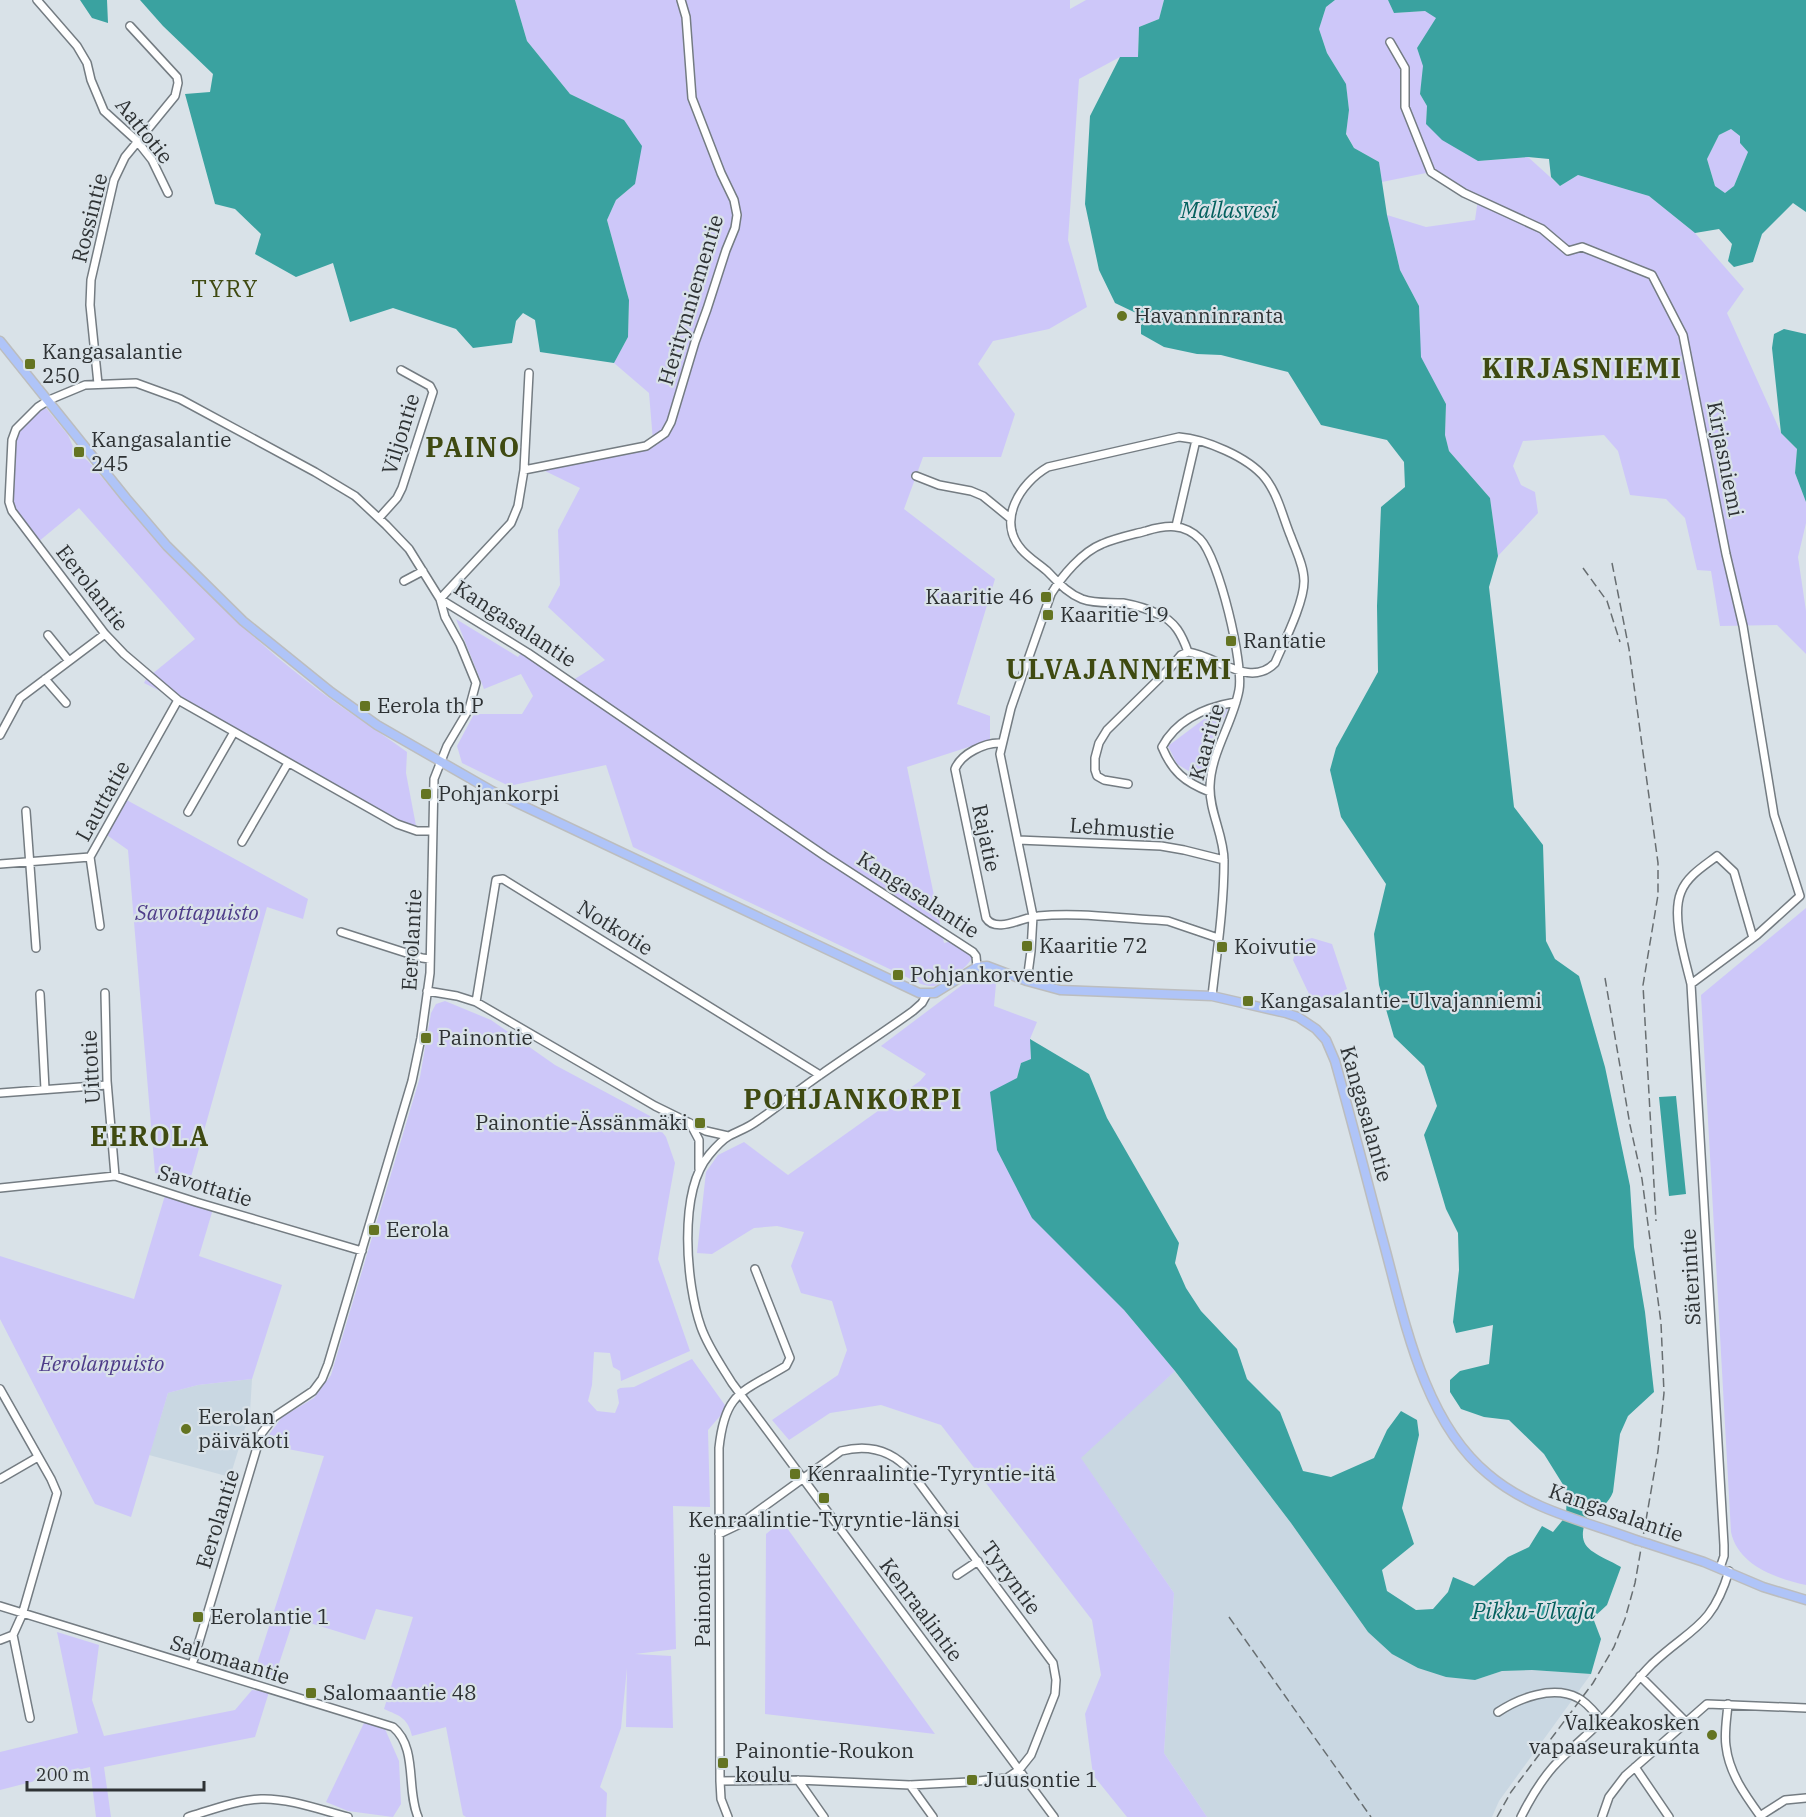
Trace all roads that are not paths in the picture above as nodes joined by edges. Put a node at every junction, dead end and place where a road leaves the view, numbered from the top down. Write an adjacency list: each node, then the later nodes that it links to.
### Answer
1 (37, 0): 5 (street, Aattotie)
2 (681, 0): 13 (street, Heritynniementie)
3 (130, 26): 5 (street, Rossintie)
4 (1390, 42): 53 (street, Kirjasniemi)
5 (137, 141): 6 (street, Aattotie); 10 (street, Rossintie)
6 (168, 193)
7 (0, 341): 11 (main road)
8 (401, 370): 17 (street, Viljontie)
9 (529, 373): 13 (street)
10 (98, 384): 11 (street, Kangasalantie); 17 (street, Kangasalantie)
11 (49, 400): 16 (street, Eerolantie); 36 (main road)
12 (1196, 440): 18 (street); 19 (street); 28 (street)
13 (524, 470): 23 (street)
14 (916, 476): 18 (street)
15 (0, 484): 16 (street)
16 (9, 486): 24 (street, Eerolantie)
17 (379, 518): 20 (street, Kangasalantie)
18 (1010, 518): 22 (street)
19 (1176, 526): 22 (street); 28 (street, Kaaritie)
20 (423, 571): 21 (street); 23 (street, Kangasalantie)
21 (404, 581)
22 (1058, 582): 26 (street); 35 (street)
23 (440, 598): 36 (street); 56 (street, Kangasalantie)
24 (105, 634): 27 (street); 30 (street, Eerolantie)
25 (48, 635): 27 (street)
26 (1188, 652): 28 (street); 38 (street)
27 (69, 662): 29 (street)
28 (1240, 672): 31 (street, Kaaritie)
29 (45, 679): 32 (street); 34 (street)
30 (178, 700): 33 (street, Eerolantie); 45 (street, Lauttatie)
31 (1236, 702): 39 (street, Kaaritie); 39 (street)
32 (66, 703)
33 (234, 732): 37 (street, Eerolantie); 41 (street)
34 (0, 735)
35 (1001, 743): 43 (street); 49 (street, Rajatie)
36 (439, 762): 42 (street); 62 (main road)
37 (288, 763): 42 (street, Eerolantie); 44 (street)
38 (1128, 784)
39 (1210, 792): 46 (street, Kaaritie)
40 (26, 811): 47 (street)
41 (188, 812)
42 (432, 831): 55 (street, Eerolantie)
43 (1018, 840): 46 (street, Lehmustie); 49 (street)
44 (242, 842)
45 (90, 857): 47 (street); 50 (street, Lauttatie)
46 (1224, 860): 52 (street, Kaaritie)
47 (29, 861): 48 (street); 54 (street)
48 (0, 864)
49 (1033, 916): 52 (street); 57 (street)
50 (100, 926)
51 (341, 932): 55 (street)
52 (1218, 938): 63 (street, Kaaritie)
53 (1753, 938): 58 (street, Kirjasniemi); 58 (street, Säterintie)
54 (36, 948)
55 (430, 959): 59 (street, Eerolantie)
56 (977, 967): 57 (main road, Kangasalantie); 62 (main road)
57 (1027, 981): 63 (main road, Kangasalantie)
58 (1691, 984): 84 (street, Säterintie)
59 (427, 991): 64 (street); 74 (street, Eerolantie)
60 (105, 993): 66 (street, Uittotie)
61 (40, 994): 67 (street)
62 (927, 994): 65 (street)
63 (1212, 996): 84 (main road, Kangasalantie, bridge)
64 (476, 1002): 65 (street, Notkotie); 69 (street)
65 (820, 1075): 70 (street)
66 (107, 1085): 67 (street); 72 (street, Uittotie)
67 (45, 1089): 68 (street)
68 (0, 1093)
69 (689, 1122): 70 (street); 71 (street)
70 (728, 1136): 71 (street)
71 (699, 1169): 77 (street)
72 (115, 1176): 73 (street, Savottatie); 74 (street, Savottatie)
73 (0, 1188)
74 (362, 1251): 92 (street, Eerolantie)
75 (755, 1269): 77 (street)
76 (0, 1389): 78 (street)
77 (740, 1394): 81 (street, Kenraalintie); 82 (street, Painontie)
78 (4, 1403): 79 (street)
79 (38, 1457): 80 (street); 89 (street)
80 (0, 1479)
81 (803, 1479): 82 (street, Tyryntie); 83 (street, Tyryntie); 101 (street, Kenraalintie)
82 (719, 1534): 103 (street, Painontie)
83 (978, 1561): 86 (street); 101 (street, Tyryntie)
84 (1720, 1568): 85 (main road, Kangasalantie)
85 (1729, 1571): 87 (main road, Kangasalantie); 93 (street)
86 (957, 1575)
87 (1806, 1600)
88 (0, 1606): 89 (street, Salomaantie)
89 (22, 1615): 90 (street); 92 (street, Salomaantie)
90 (13, 1635): 91 (street); 97 (street)
91 (0, 1640)
92 (192, 1665): 108 (street, Salomaantie)
93 (1640, 1676): 98 (street); 99 (street)
94 (1728, 1704): 95 (street); 99 (street); 116 (street)
95 (1806, 1708)
96 (1498, 1712): 98 (street)
97 (30, 1718)
98 (1602, 1721): 113 (street)
99 (1685, 1722): 100 (street)
100 (1635, 1767): 114 (street); 115 (street)
101 (1019, 1770): 104 (street); 112 (street, Kenraalintie)
102 (798, 1780): 103 (street); 104 (street); 110 (street)
103 (720, 1781): 109 (street, Painontie)
104 (910, 1785): 111 (street)
105 (1806, 1798): 116 (street)
106 (188, 1817): 107 (street)
107 (348, 1817)
108 (418, 1817)
109 (728, 1817)
110 (824, 1817)
111 (933, 1817)
112 (1054, 1817)
113 (1521, 1817)
114 (1602, 1817)
115 (1669, 1817)
116 (1760, 1817)

